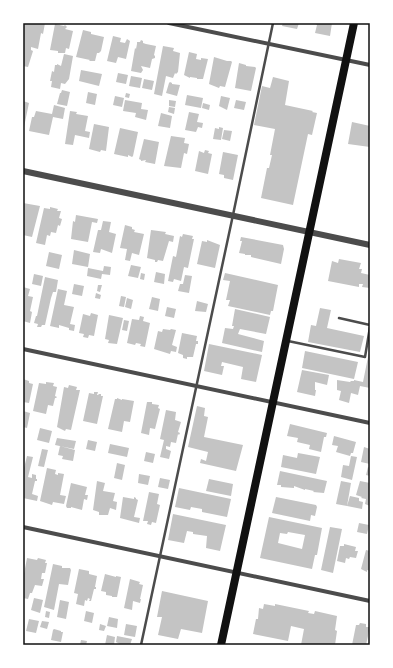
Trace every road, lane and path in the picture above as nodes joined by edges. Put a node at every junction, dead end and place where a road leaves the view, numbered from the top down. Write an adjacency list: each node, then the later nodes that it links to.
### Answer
1 (169, 23): 4 (street)
2 (273, 23): 4 (lane)
3 (354, 23): 5 (main road)
4 (268, 44): 5 (street); 8 (lane)
5 (346, 60): 6 (street); 9 (main road)
6 (370, 65)
7 (23, 170): 8 (street)
8 (233, 215): 9 (street); 15 (lane)
9 (309, 232): 10 (street); 13 (main road)
10 (370, 245)
11 (339, 318): 12 (lane)
12 (370, 326): 13 (lane)
13 (286, 341): 16 (main road)
14 (23, 350): 15 (street)
15 (196, 386): 16 (street); 19 (lane)
16 (272, 402): 17 (street); 20 (main road)
17 (370, 423)
18 (23, 527): 19 (street)
19 (160, 557): 20 (street); 22 (lane)
20 (237, 573): 21 (street); 23 (main road)
21 (370, 601)
22 (141, 645)
23 (221, 645)

